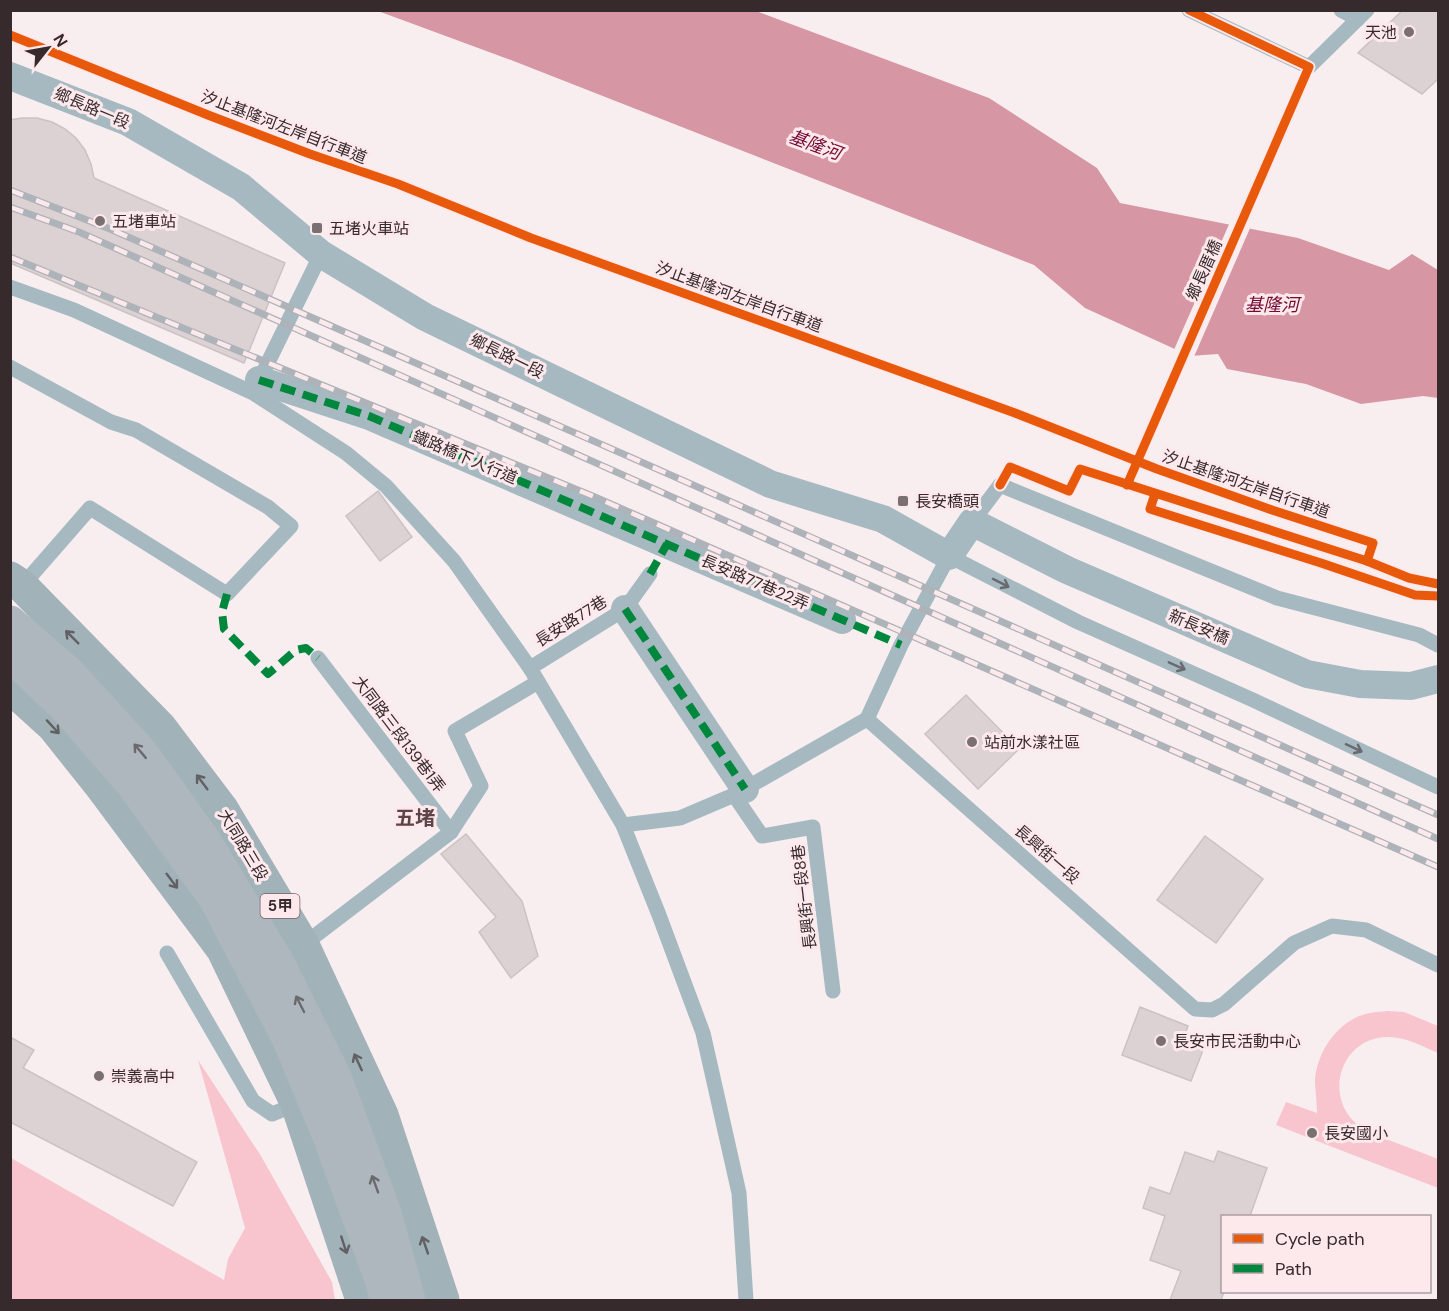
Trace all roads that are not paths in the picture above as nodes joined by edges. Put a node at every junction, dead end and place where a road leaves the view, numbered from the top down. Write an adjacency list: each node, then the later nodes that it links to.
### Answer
1 (1189, 10): 3 (lane)
2 (1341, 10): 3 (lane)
3 (1363, 15)
4 (10, 76): 5 (street, 鄉長路一段)
5 (321, 254): 8 (lane); 11 (street, 鄉長路一段)
6 (10, 287): 8 (lane)
7 (10, 367): 13 (lane)
8 (256, 386): 10 (street, 鐵路橋下人行道); 20 (lane)
9 (972, 522): 11 (street); 17 (lane); 21 (street, 新長安橋)
10 (667, 544): 15 (street, 長安路77巷22弄)
11 (949, 556): 24 (lane); 25 (lane, one-way to 25)
12 (650, 574): 14 (lane, 長安路77巷)
13 (16, 582): 29 (main road, 大同路三段 / 5甲, one-way to 13)
14 (625, 609): 20 (lane, 長安路77巷); 26 (street)
15 (842, 620)
16 (10, 622): 36 (highway, one-way to 16)
17 (1438, 645)
18 (10, 655): 35 (highway)
19 (318, 658): 28 (lane, 大同路三段139巷1弄)
20 (530, 668): 22 (lane)
21 (1438, 679)
22 (538, 682): 27 (lane); 28 (lane)
23 (10, 687): 33 (main road, one-way to 33)
24 (867, 720): 26 (lane); 31 (lane, 長興街一段)
25 (1438, 787)
26 (740, 792): 27 (lane); 32 (lane, 長興街一段8巷)
27 (623, 825): 38 (lane)
28 (451, 832): 29 (lane)
29 (303, 945): 37 (main road, 大同路三段 / 5甲, one-way to 29)
30 (167, 953): 33 (lane)
31 (1438, 965)
32 (833, 992)
33 (297, 1104): 34 (main road, one-way to 34)
34 (362, 1300)
35 (386, 1300)
36 (409, 1300)
37 (443, 1300)
38 (746, 1300)

